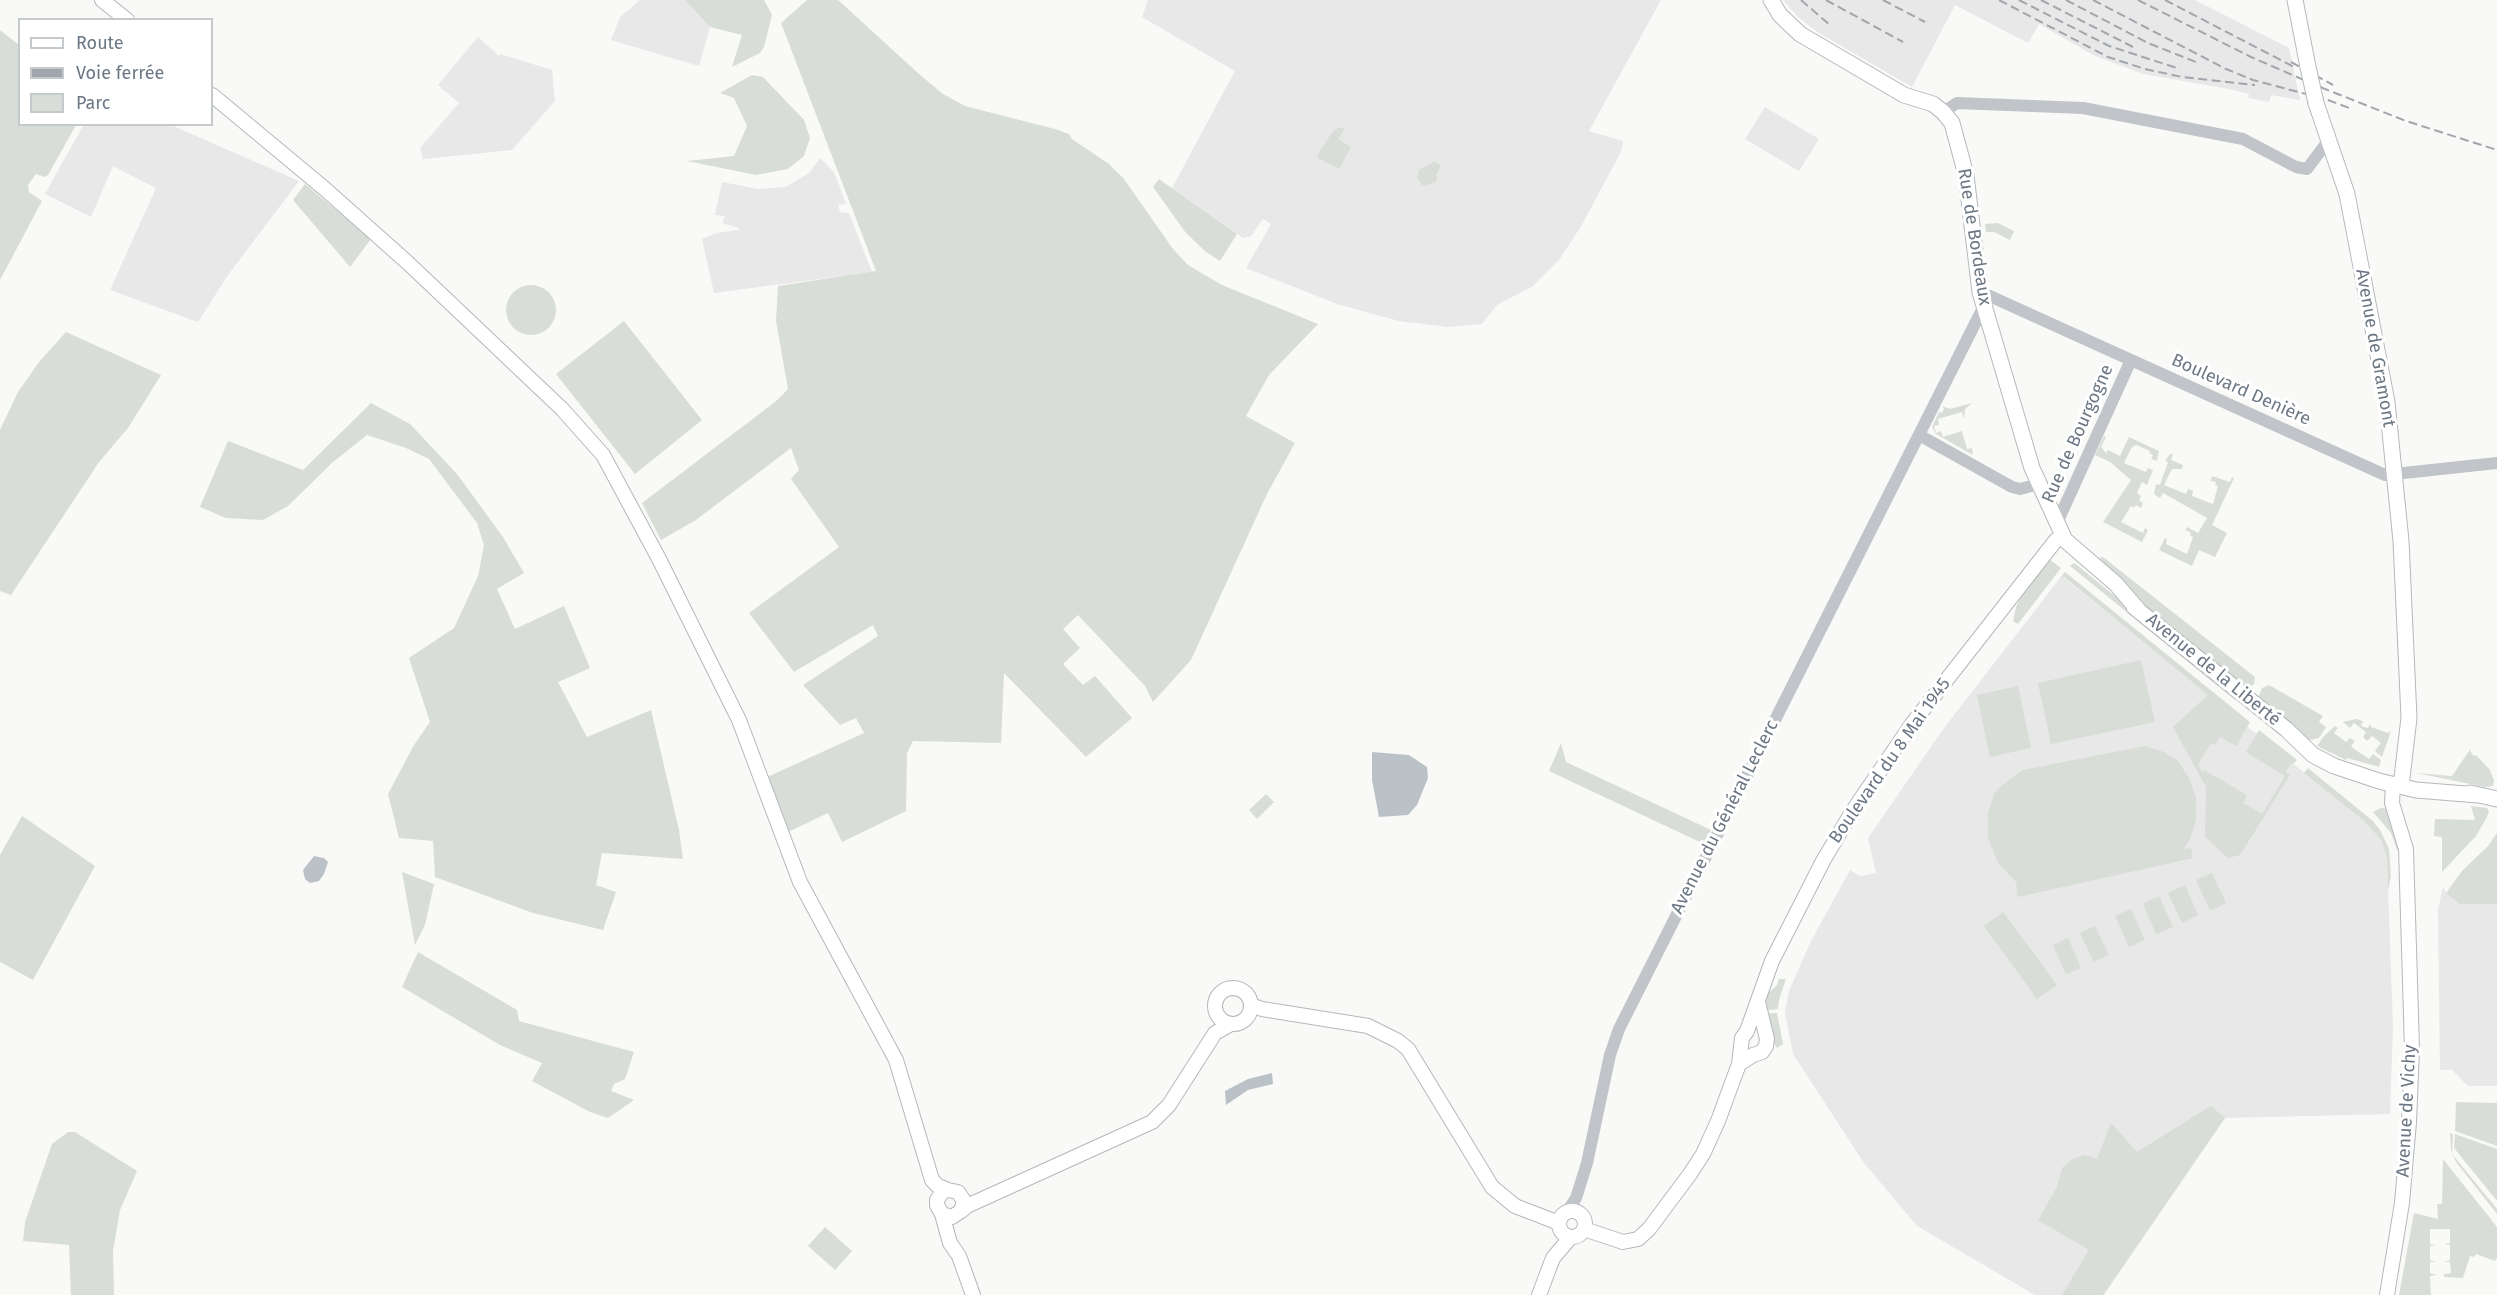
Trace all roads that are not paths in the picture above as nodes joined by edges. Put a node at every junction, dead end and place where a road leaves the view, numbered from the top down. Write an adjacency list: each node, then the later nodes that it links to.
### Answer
1 (102, 0): 4 (main road)
2 (1771, 0): 7 (main road)
3 (2295, 0): 8 (main road, Avenue de Gramont, bridge)
4 (124, 18)
5 (213, 88): 9 (main road)
6 (213, 96): 9 (main road)
7 (1942, 112): 8 (street); 10 (main road, Rue de Bordeaux)
8 (2328, 141): 14 (main road, Avenue de Gramont)
9 (408, 263): 29 (main road)
10 (1984, 298): 11 (street, Boulevard Denière); 12 (street, Avenue du Général Leclerc); 15 (main road, Rue de Bordeaux)
11 (2131, 360): 14 (street, Boulevard Denière); 16 (street, Rue de Bourgogne)
12 (1919, 435): 15 (street); 36 (street, Avenue du Général Leclerc)
13 (2497, 463): 14 (street, Boulevard Denière)
14 (2394, 474): 18 (main road, Avenue de Gramont)
15 (2035, 485): 16 (main road, Avenue de la Liberté); 17 (main road, Avenue de la Liberté)
16 (2057, 523): 17 (main road, Avenue de la Liberté)
17 (2061, 540): 19 (main road, Avenue de la Liberté); 21 (main road, Boulevard du 8 Mai 1945)
18 (2407, 705): 19 (main road, Avenue de Vichy)
19 (2398, 782): 20 (main road, Avenue de la Liberté); 41 (main road, Avenue de Vichy)
20 (2497, 798)
21 (1758, 1002): 25 (main road, Boulevard du 8 Mai 1945); 27 (main road, Boulevard du 8 Mai 1945)
22 (1249, 1011): 23 (main road); 24 (main road); 36 (main road)
23 (1217, 1015): 24 (main road); 26 (main road)
24 (1231, 1024): 26 (main road)
25 (1747, 1031): 27 (main road); 28 (main road)
26 (1215, 1033): 33 (main road)
27 (1764, 1034): 28 (main road)
28 (1747, 1050): 37 (main road)
29 (921, 1144): 30 (main road); 32 (main road)
30 (948, 1190): 31 (main road); 32 (main road)
31 (962, 1196): 33 (main road); 34 (main road)
32 (937, 1200): 35 (main road)
33 (982, 1200): 34 (main road)
34 (961, 1211): 35 (main road)
35 (942, 1214): 39 (main road)
36 (1563, 1217): 37 (main road); 38 (main road)
37 (1584, 1229): 38 (main road)
38 (1570, 1238): 40 (main road)
39 (973, 1295)
40 (1539, 1295)
41 (2386, 1295)

